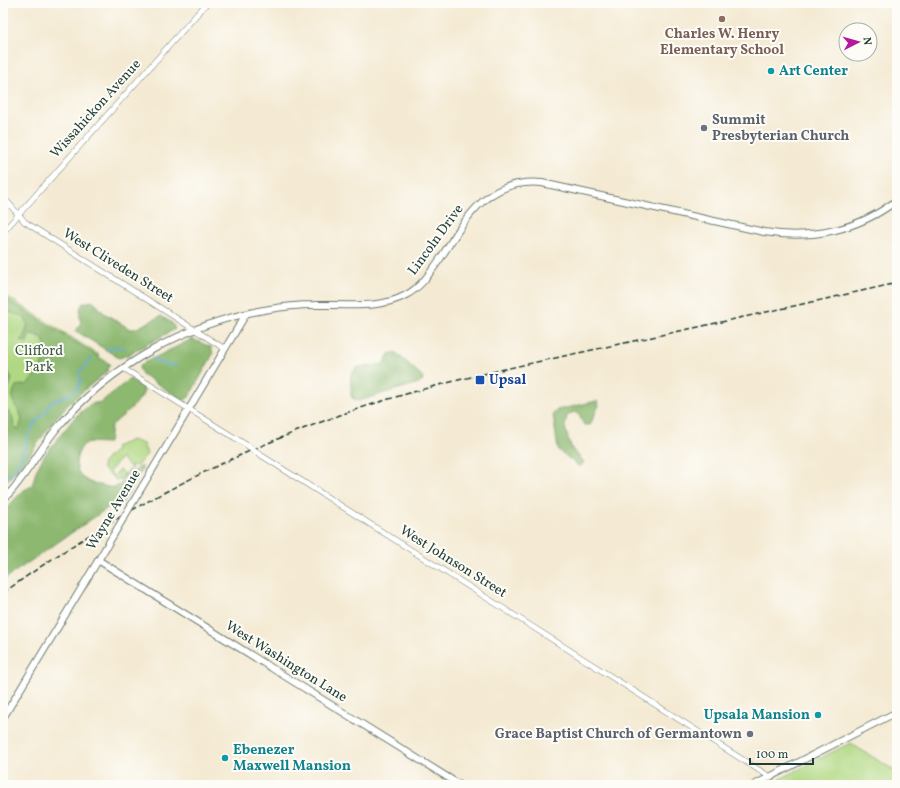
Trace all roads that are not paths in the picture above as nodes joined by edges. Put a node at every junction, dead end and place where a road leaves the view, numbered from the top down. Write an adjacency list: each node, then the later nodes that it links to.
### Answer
1 (206, 3): 4 (street, Wissahickon Avenue)
2 (3, 197): 4 (street, West Cliveden Street)
3 (897, 200): 6 (main road, Lincoln Drive)
4 (18, 215): 5 (street, Wissahickon Avenue); 7 (street, West Cliveden Street)
5 (3, 232)
6 (246, 314): 7 (main road, Lincoln Drive); 8 (main road, Wayne Avenue)
7 (195, 329): 8 (street, West Cliveden Street); 9 (main road, Lincoln Drive)
8 (225, 349): 10 (main road, Wayne Avenue)
9 (123, 368): 10 (street, West Johnson Street); 11 (main road, Lincoln Drive)
10 (189, 409): 12 (main road, Wayne Avenue, bridge); 15 (street, West Johnson Street, bridge)
11 (3, 500)
12 (98, 560): 14 (main road, Wayne Avenue); 16 (main road, West Washington Lane)
13 (897, 712): 15 (main road)
14 (3, 718)
15 (770, 777): 17 (main road)
16 (460, 785)
17 (754, 785)

